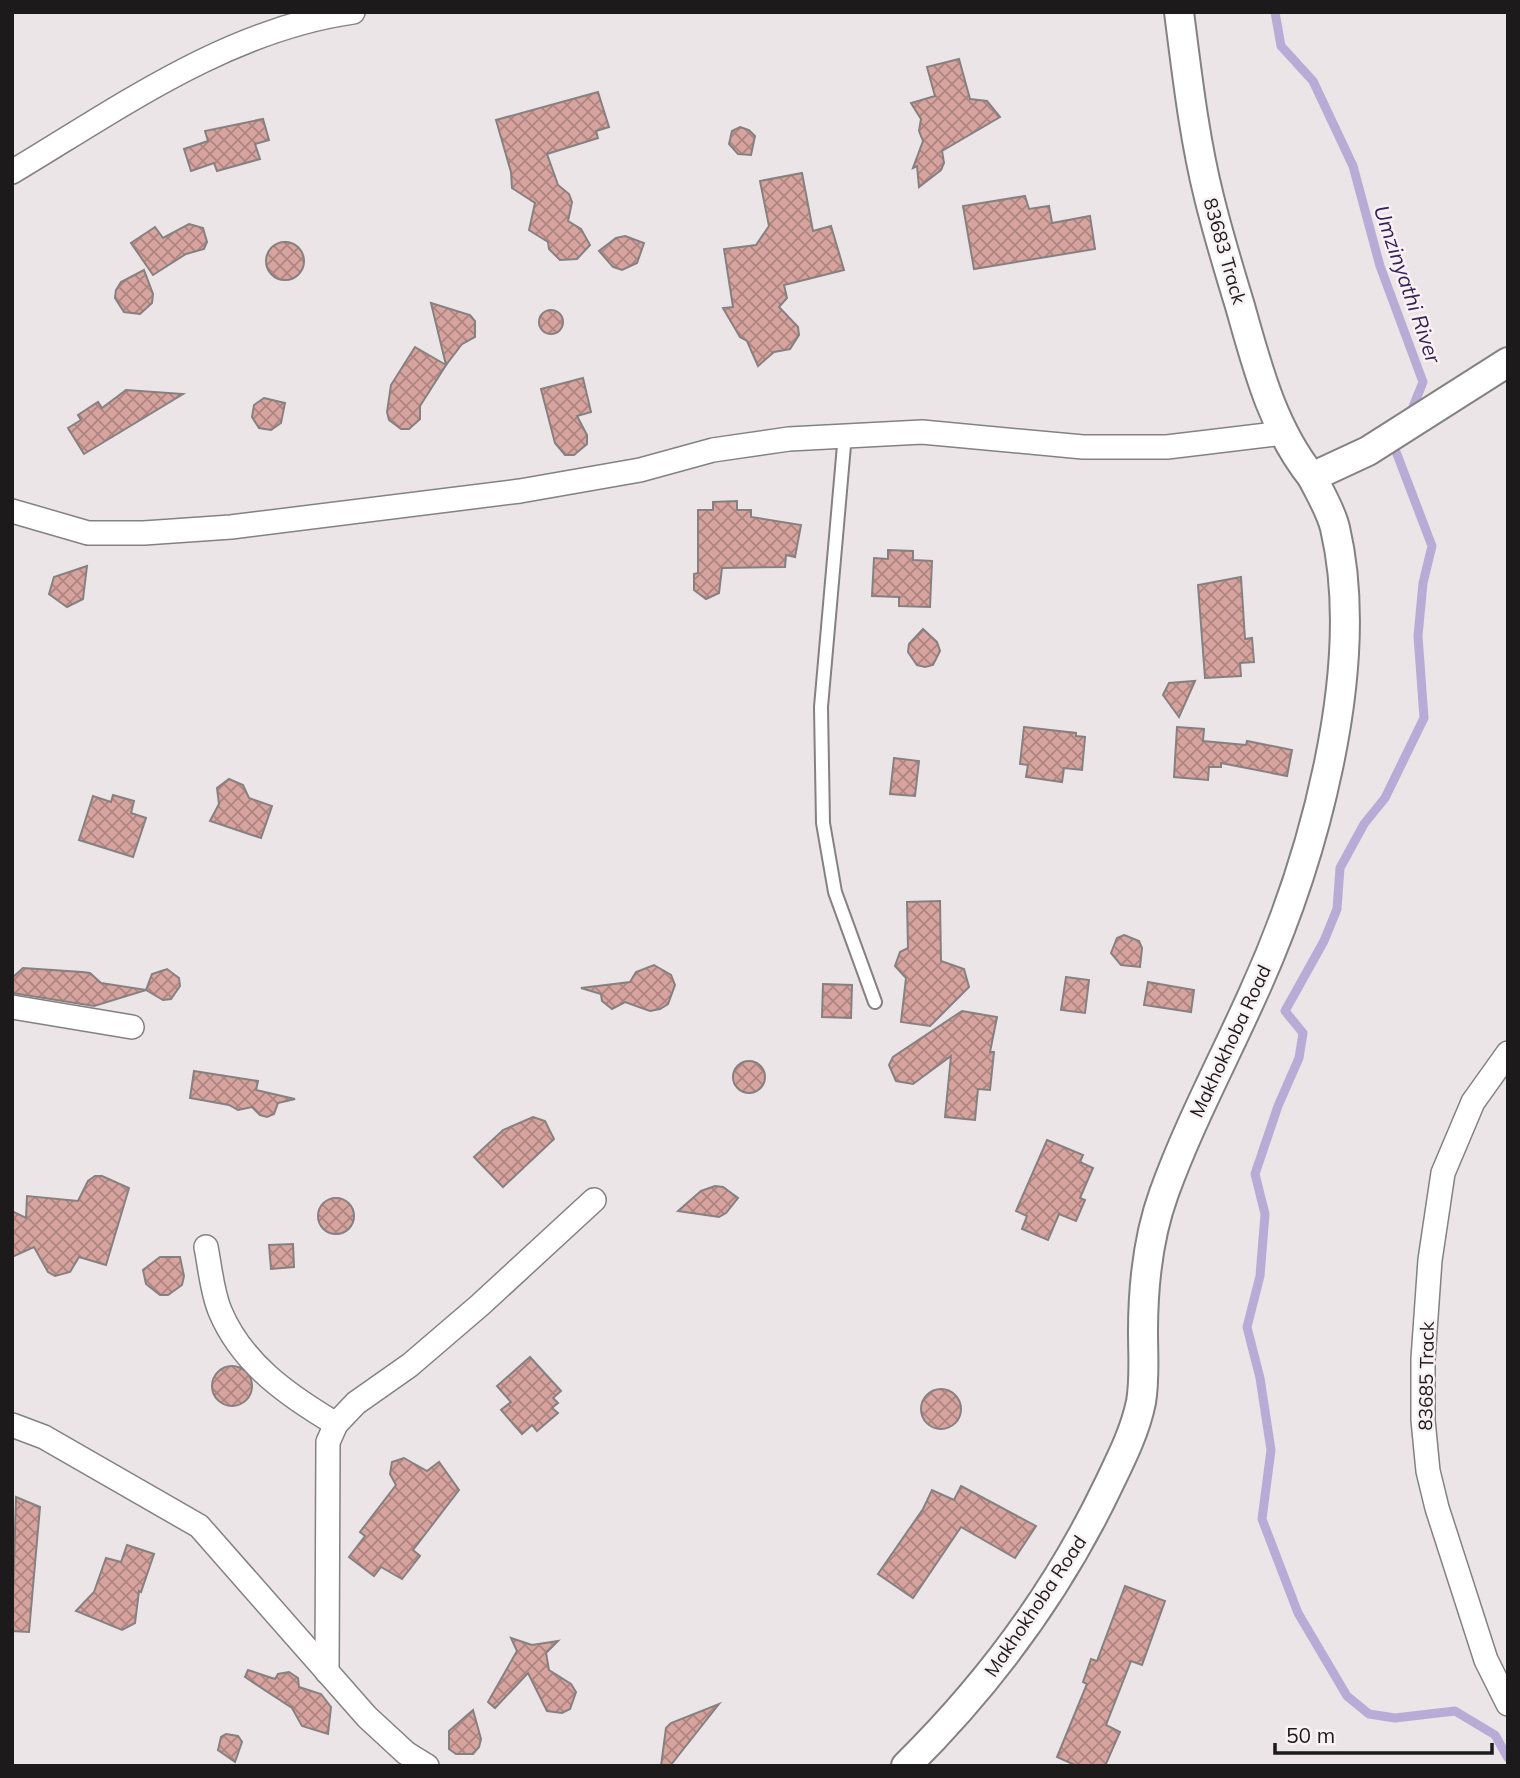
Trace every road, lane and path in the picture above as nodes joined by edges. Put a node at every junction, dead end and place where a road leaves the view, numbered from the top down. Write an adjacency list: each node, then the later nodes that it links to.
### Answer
1 (353, 12): 3 (street)
2 (1180, 12): 5 (street, 83683 Track)
3 (18, 163)
4 (1508, 362): 7 (street)
5 (1283, 433): 6 (street); 7 (street, 83683 Track)
6 (845, 434): 8 (street); 9 (lane)
7 (1312, 477): 20 (street, Makhokhoba Road)
8 (12, 511)
9 (875, 1002)
10 (12, 1007): 11 (street)
11 (132, 1027)
12 (1508, 1053): 18 (street, 83685 Track)
13 (594, 1200): 15 (street)
14 (206, 1247): 15 (street)
15 (335, 1424): 17 (street)
16 (12, 1425): 17 (street)
17 (327, 1672): 19 (street)
18 (1508, 1703)
19 (427, 1766)
20 (906, 1766)

